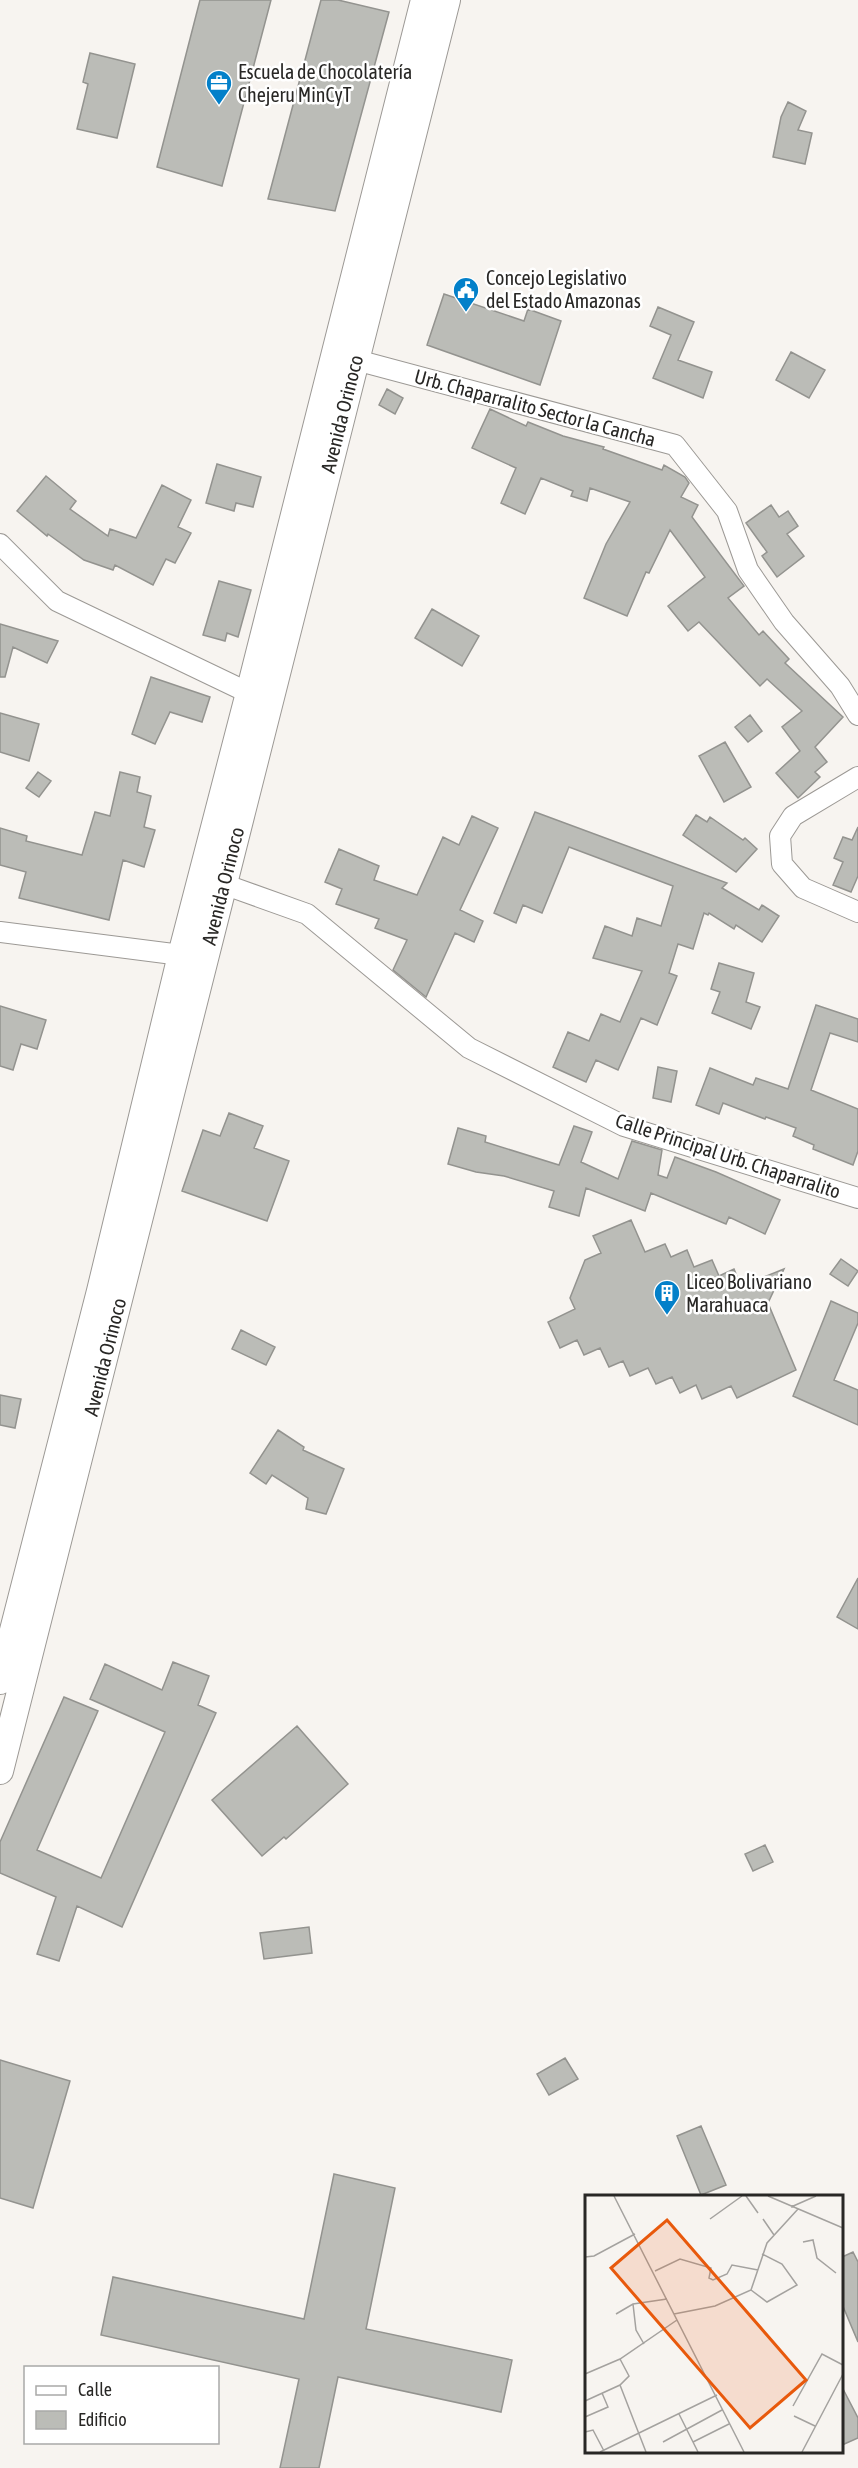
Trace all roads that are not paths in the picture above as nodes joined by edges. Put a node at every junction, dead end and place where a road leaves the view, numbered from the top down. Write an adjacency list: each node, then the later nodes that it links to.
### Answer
1 (424, 0): 5 (street, Avenida Orinoco)
2 (447, 0): 3 (street, Avenida Orinoco)
3 (356, 360): 6 (street, Urb. Chaparralito Sector la Cancha); 8 (street, Avenida Orinoco)
4 (0, 544): 5 (street)
5 (249, 693): 8 (street, Avenida Orinoco)
6 (858, 715)
7 (858, 777): 9 (street)
8 (212, 880): 11 (street, Avenida Orinoco); 12 (street, Calle Principal Urb. Chaparralito); 14 (street, Avenida Orinoco)
9 (858, 912)
10 (0, 932): 11 (street)
11 (180, 955): 13 (street, Avenida Orinoco)
12 (858, 1198)
13 (0, 1681)
14 (0, 1771)

